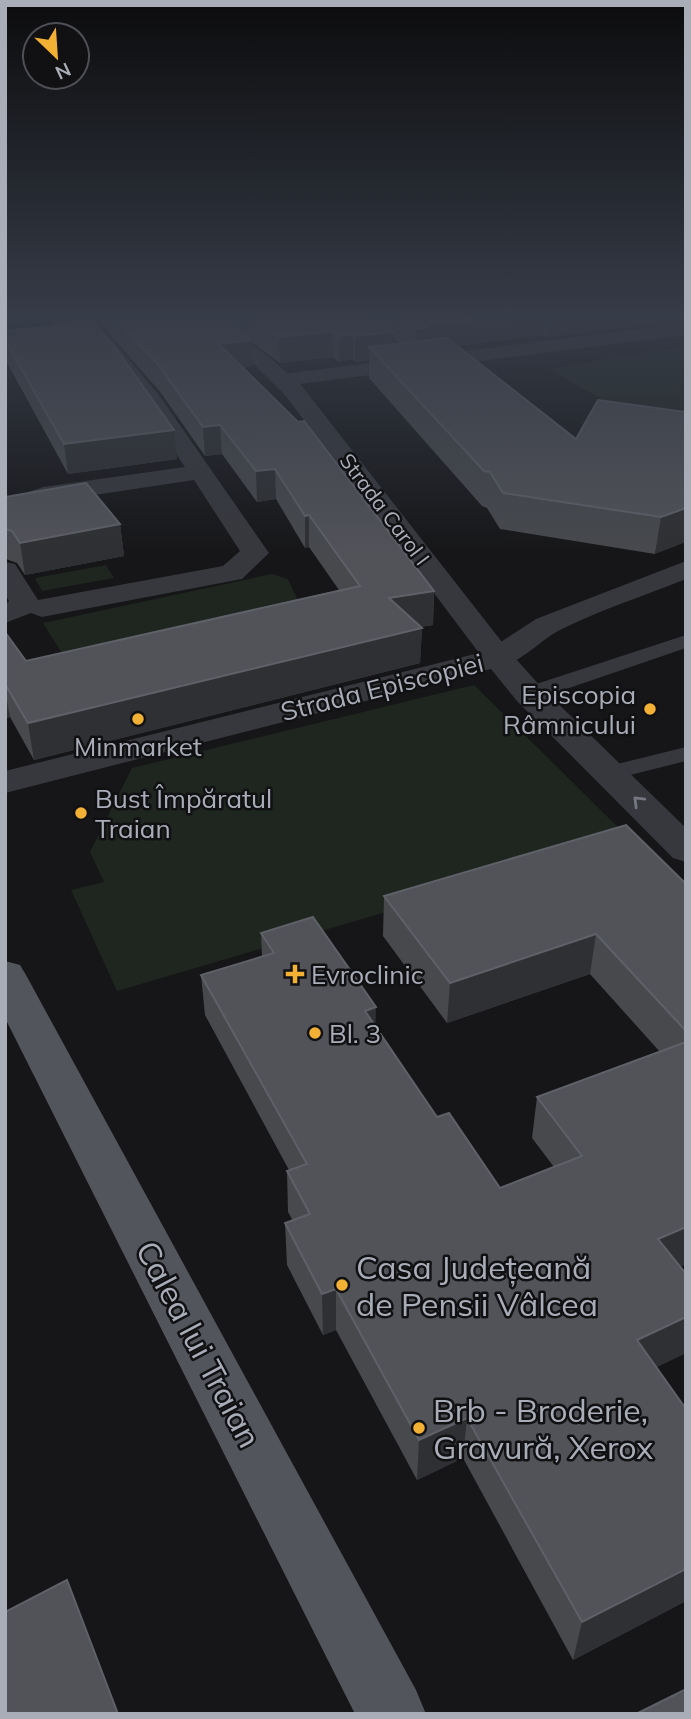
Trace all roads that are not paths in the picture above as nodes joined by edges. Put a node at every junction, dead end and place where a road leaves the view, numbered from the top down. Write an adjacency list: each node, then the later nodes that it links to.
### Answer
1 (149, 395): 3 (street)
2 (295, 395): 10 (street, Strada Carol I)
3 (201, 472): 4 (street); 7 (street)
4 (5, 509)
5 (686, 569): 10 (street)
6 (5, 570): 8 (street)
7 (42, 608)
8 (5, 614)
9 (686, 640): 11 (lane)
10 (498, 658): 11 (street, Strada Episcopiei); 14 (street, Strada Episcopiei)
11 (530, 694): 13 (street, Strada Episcopiei)
12 (686, 754): 13 (lane)
13 (610, 773): 15 (street, Strada Episcopiei, one-way to 13)
14 (5, 782)
15 (686, 850)
16 (5, 975): 17 (main road, Calea lui Traian)
17 (392, 1714)

